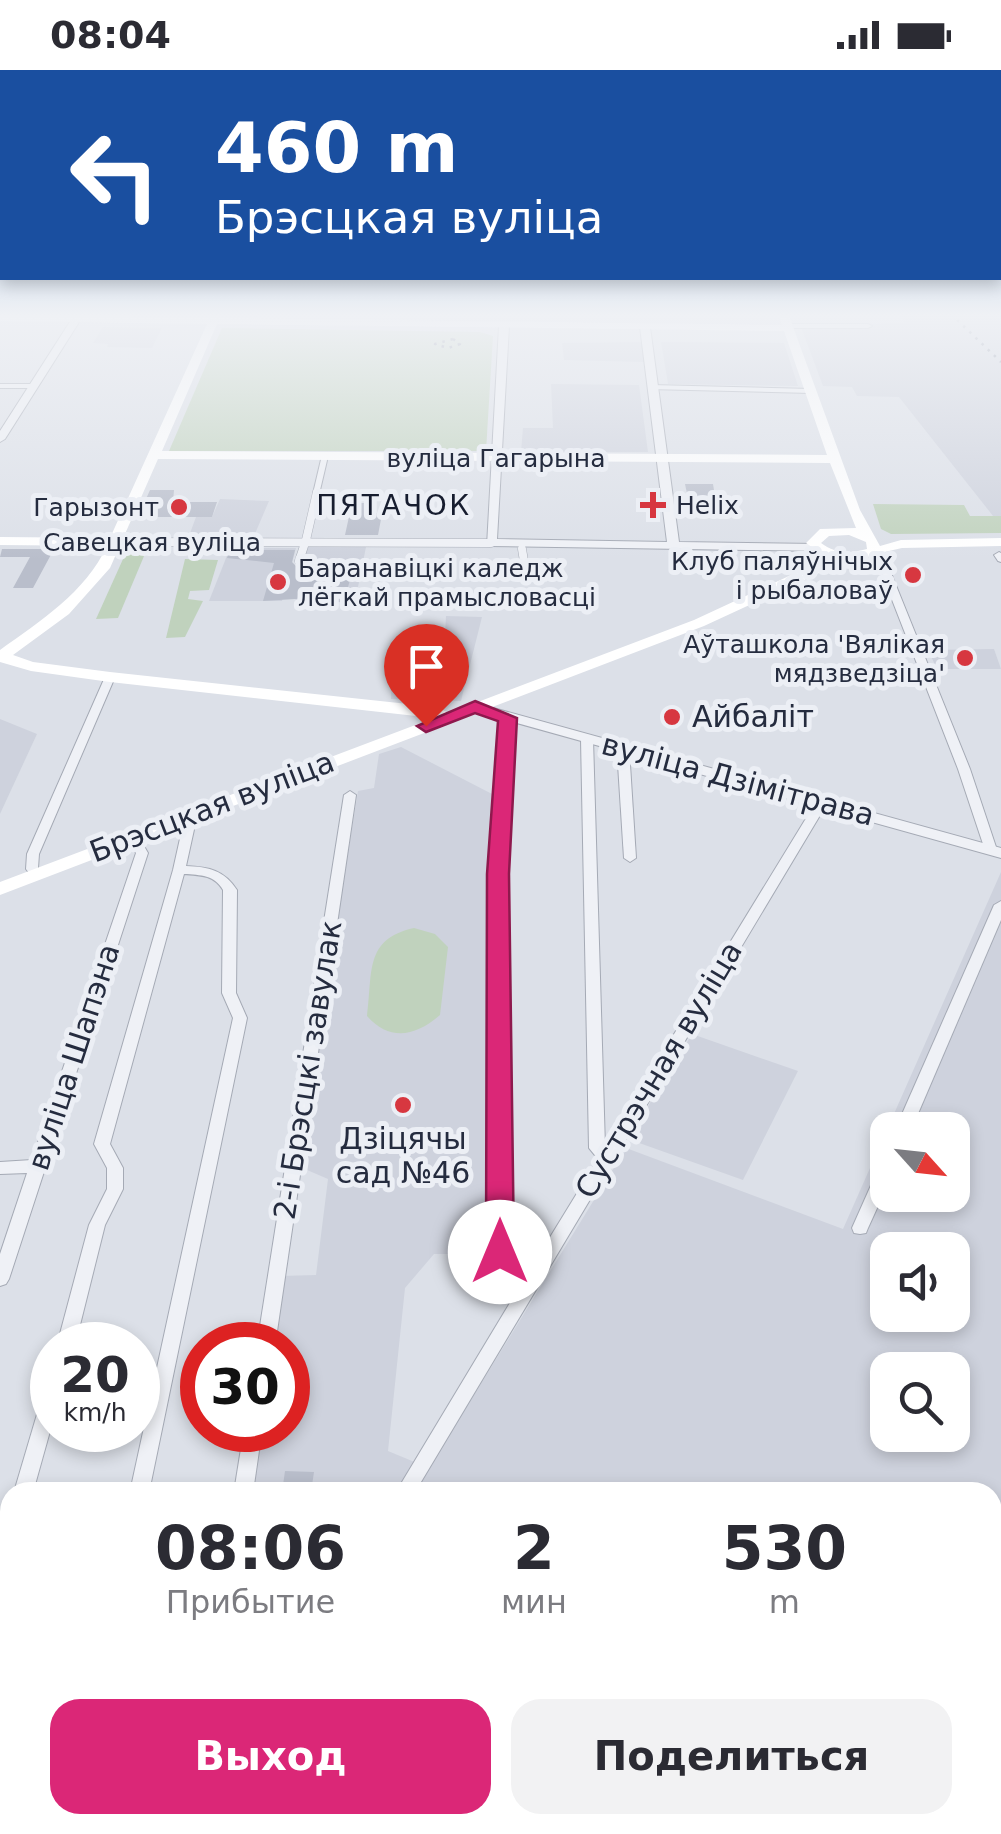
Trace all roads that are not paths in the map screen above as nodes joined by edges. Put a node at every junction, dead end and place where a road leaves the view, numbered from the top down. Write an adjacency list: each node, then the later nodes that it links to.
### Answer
1 (27, 395): 6 (street)
2 (182, 395): 7 (main road)
3 (499, 395): 8 (street)
4 (652, 395): 9 (street)
5 (813, 395): 10 (main road)
6 (0, 439)
7 (156, 455): 8 (main road, вуліца Гагарына); 16 (main road)
8 (494, 458): 9 (main road, вуліца Гагарына); 17 (street)
9 (660, 458): 10 (main road, вуліца Гагарына); 18 (street)
10 (836, 459): 12 (main road)
11 (324, 460): 24 (street)
12 (853, 510): 13 (main road); 19 (main road)
13 (832, 531): 19 (main road); 20 (main road)
14 (0, 540): 15 (main road, Савецкая вуліца)
15 (64, 542): 16 (main road, Савецкая вуліца); 28 (main road)
16 (115, 542): 17 (street, Савецкая вуліца); 28 (main road)
17 (491, 543): 18 (street, Савецкая вуліца)
18 (672, 544): 20 (street, Савецкая вуліца)
19 (870, 544): 22 (main road, Брэсцкая вуліца); 23 (main road, Брэсцкая вуліца); 27 (street)
20 (818, 546): 23 (main road); 26 (main road)
21 (522, 548): 25 (street)
22 (1000, 552)
23 (847, 558): 26 (main road, Брэсцкая вуліца); 27 (street)
24 (299, 561)
25 (524, 561)
26 (813, 567): 31 (main road, Брэсцкая вуліца)
27 (884, 568): 40 (street)
28 (94, 580): 29 (main road)
29 (1, 656): 30 (main road)
30 (110, 677): 32 (main road); 43 (street)
31 (475, 707): 32 (main road, Брэсцкая вуліца); 33 (street, вуліца Дзімітрава)
32 (446, 718): 38 (main road, Брэсцкая вуліца)
33 (508, 718): 34 (street, вуліца Дзімітрава); 53 (street)
34 (587, 739): 35 (street, вуліца Дзімітрава); 47 (street)
35 (623, 749): 37 (street, вуліца Дзімітрава); 41 (street)
36 (350, 795): 55 (street, 2-і Брэсцкі завулак)
37 (822, 802): 40 (street, вуліца Дзімітрава); 47 (street, Сустрэчная вуліца)
38 (183, 818): 39 (main road, Брэсцкая вуліца); 42 (street)
39 (138, 845): 43 (main road, Брэсцкая вуліца); 48 (street, вуліца Шапэна)
40 (996, 851)
41 (630, 858)
42 (180, 870): 54 (street); 59 (street)
43 (38, 874): 44 (main road, Брэсцкая вуліца)
44 (0, 889)
45 (1001, 904): 46 (street)
46 (911, 1112)
47 (605, 1157): 53 (street, Сустрэчная вуліца)
48 (38, 1166): 49 (street); 52 (street, вуліца Шапэна)
49 (0, 1168)
50 (870, 1206): 51 (street)
51 (860, 1228)
52 (0, 1278)
53 (526, 1288): 61 (street, Сустрэчная вуліца)
54 (72, 1322)
55 (270, 1322)
56 (35, 1452): 58 (street)
57 (249, 1452): 60 (street)
58 (27, 1482)
59 (141, 1482)
60 (245, 1482)
61 (411, 1482)

